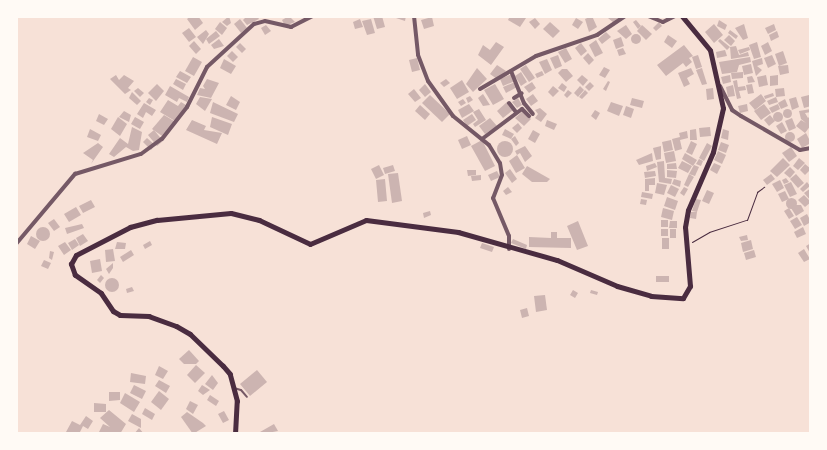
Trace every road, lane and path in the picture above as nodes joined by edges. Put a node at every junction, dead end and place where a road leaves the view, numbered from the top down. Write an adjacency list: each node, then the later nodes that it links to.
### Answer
1 (313, 16): 18 (street)
2 (414, 16): 14 (street)
3 (625, 16): 7 (street)
4 (648, 16): 5 (street)
5 (675, 16)
6 (682, 16): 8 (main road)
7 (511, 71): 9 (street); 10 (street)
8 (720, 86): 15 (street); 19 (main road)
9 (480, 88)
10 (522, 93): 11 (street); 13 (street)
11 (514, 98)
12 (510, 104): 13 (street)
13 (516, 112): 14 (street)
14 (482, 139): 19 (street)
15 (811, 148)
16 (764, 187): 17 (path)
17 (690, 239)
18 (16, 244)
19 (510, 249): 20 (main road)
20 (234, 388): 21 (lane); 22 (main road)
21 (247, 397)
22 (235, 434)

